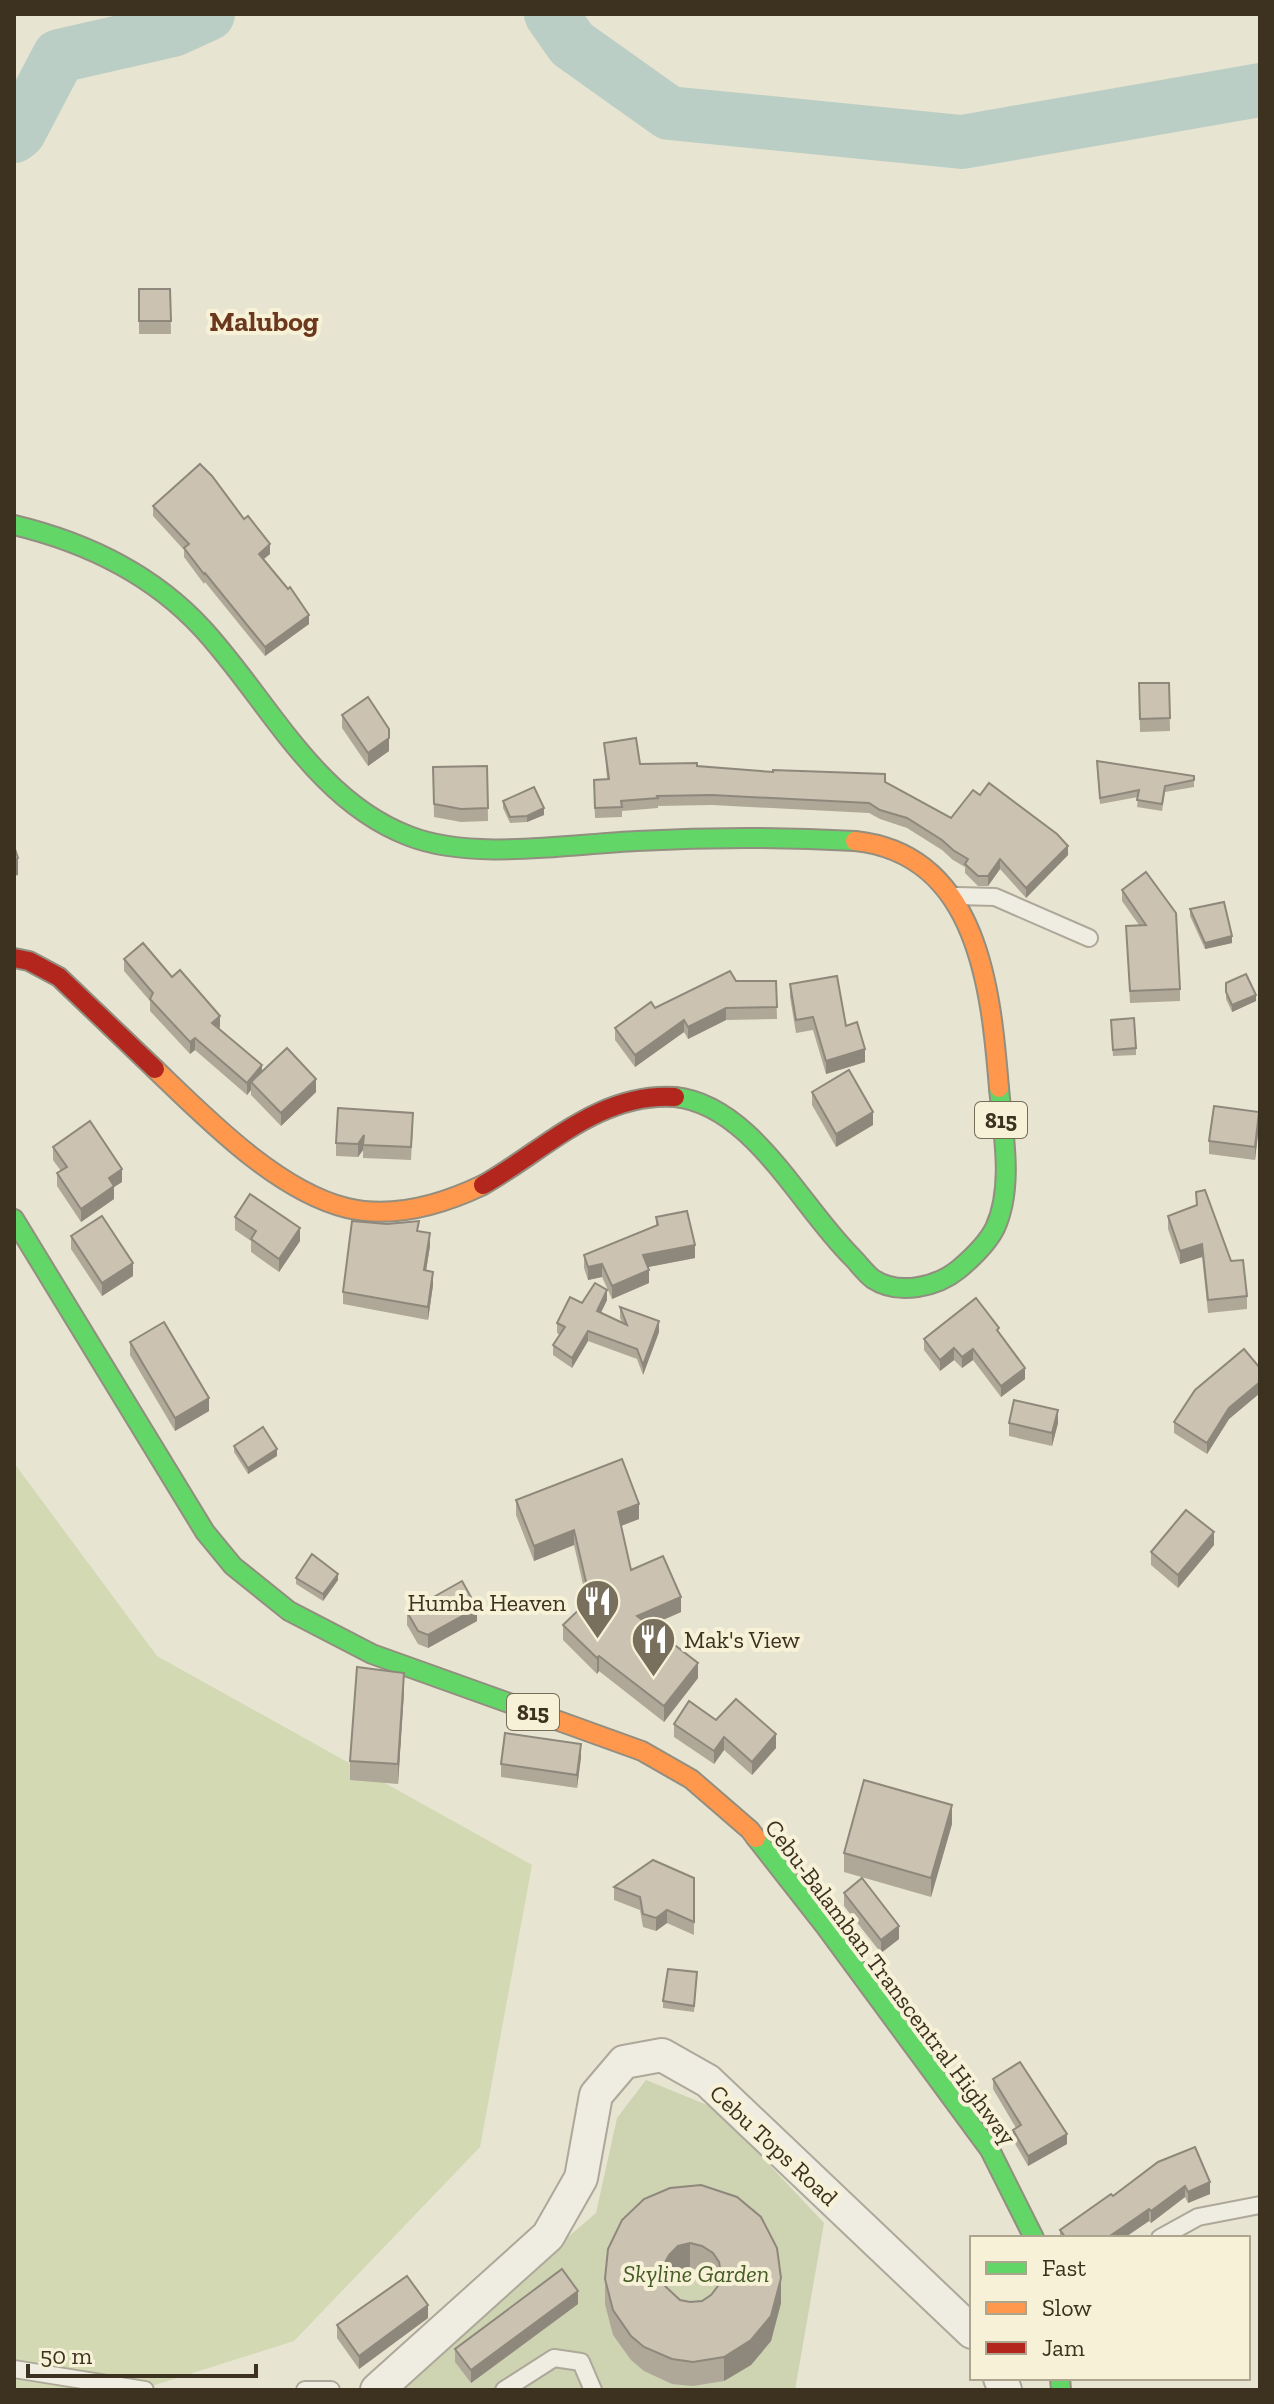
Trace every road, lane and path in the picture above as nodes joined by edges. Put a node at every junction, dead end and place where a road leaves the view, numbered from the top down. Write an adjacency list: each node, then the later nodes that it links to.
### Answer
1 (14, 525): 2 (main road, 815)
2 (951, 896): 3 (lane); 4 (main road, 815)
3 (1089, 938)
4 (14, 958)
5 (14, 1219): 7 (main road, Cebu-Balamban Transcentral Highway / 815)
6 (1260, 2205): 8 (lane)
7 (1033, 2236)
8 (1164, 2236)
9 (970, 2330): 14 (street, Cebu Tops Road)
10 (14, 2369): 11 (lane)
11 (145, 2390)
12 (305, 2390): 13 (lane)
13 (331, 2390)
14 (377, 2390)
15 (504, 2390): 16 (lane)
16 (593, 2390)

